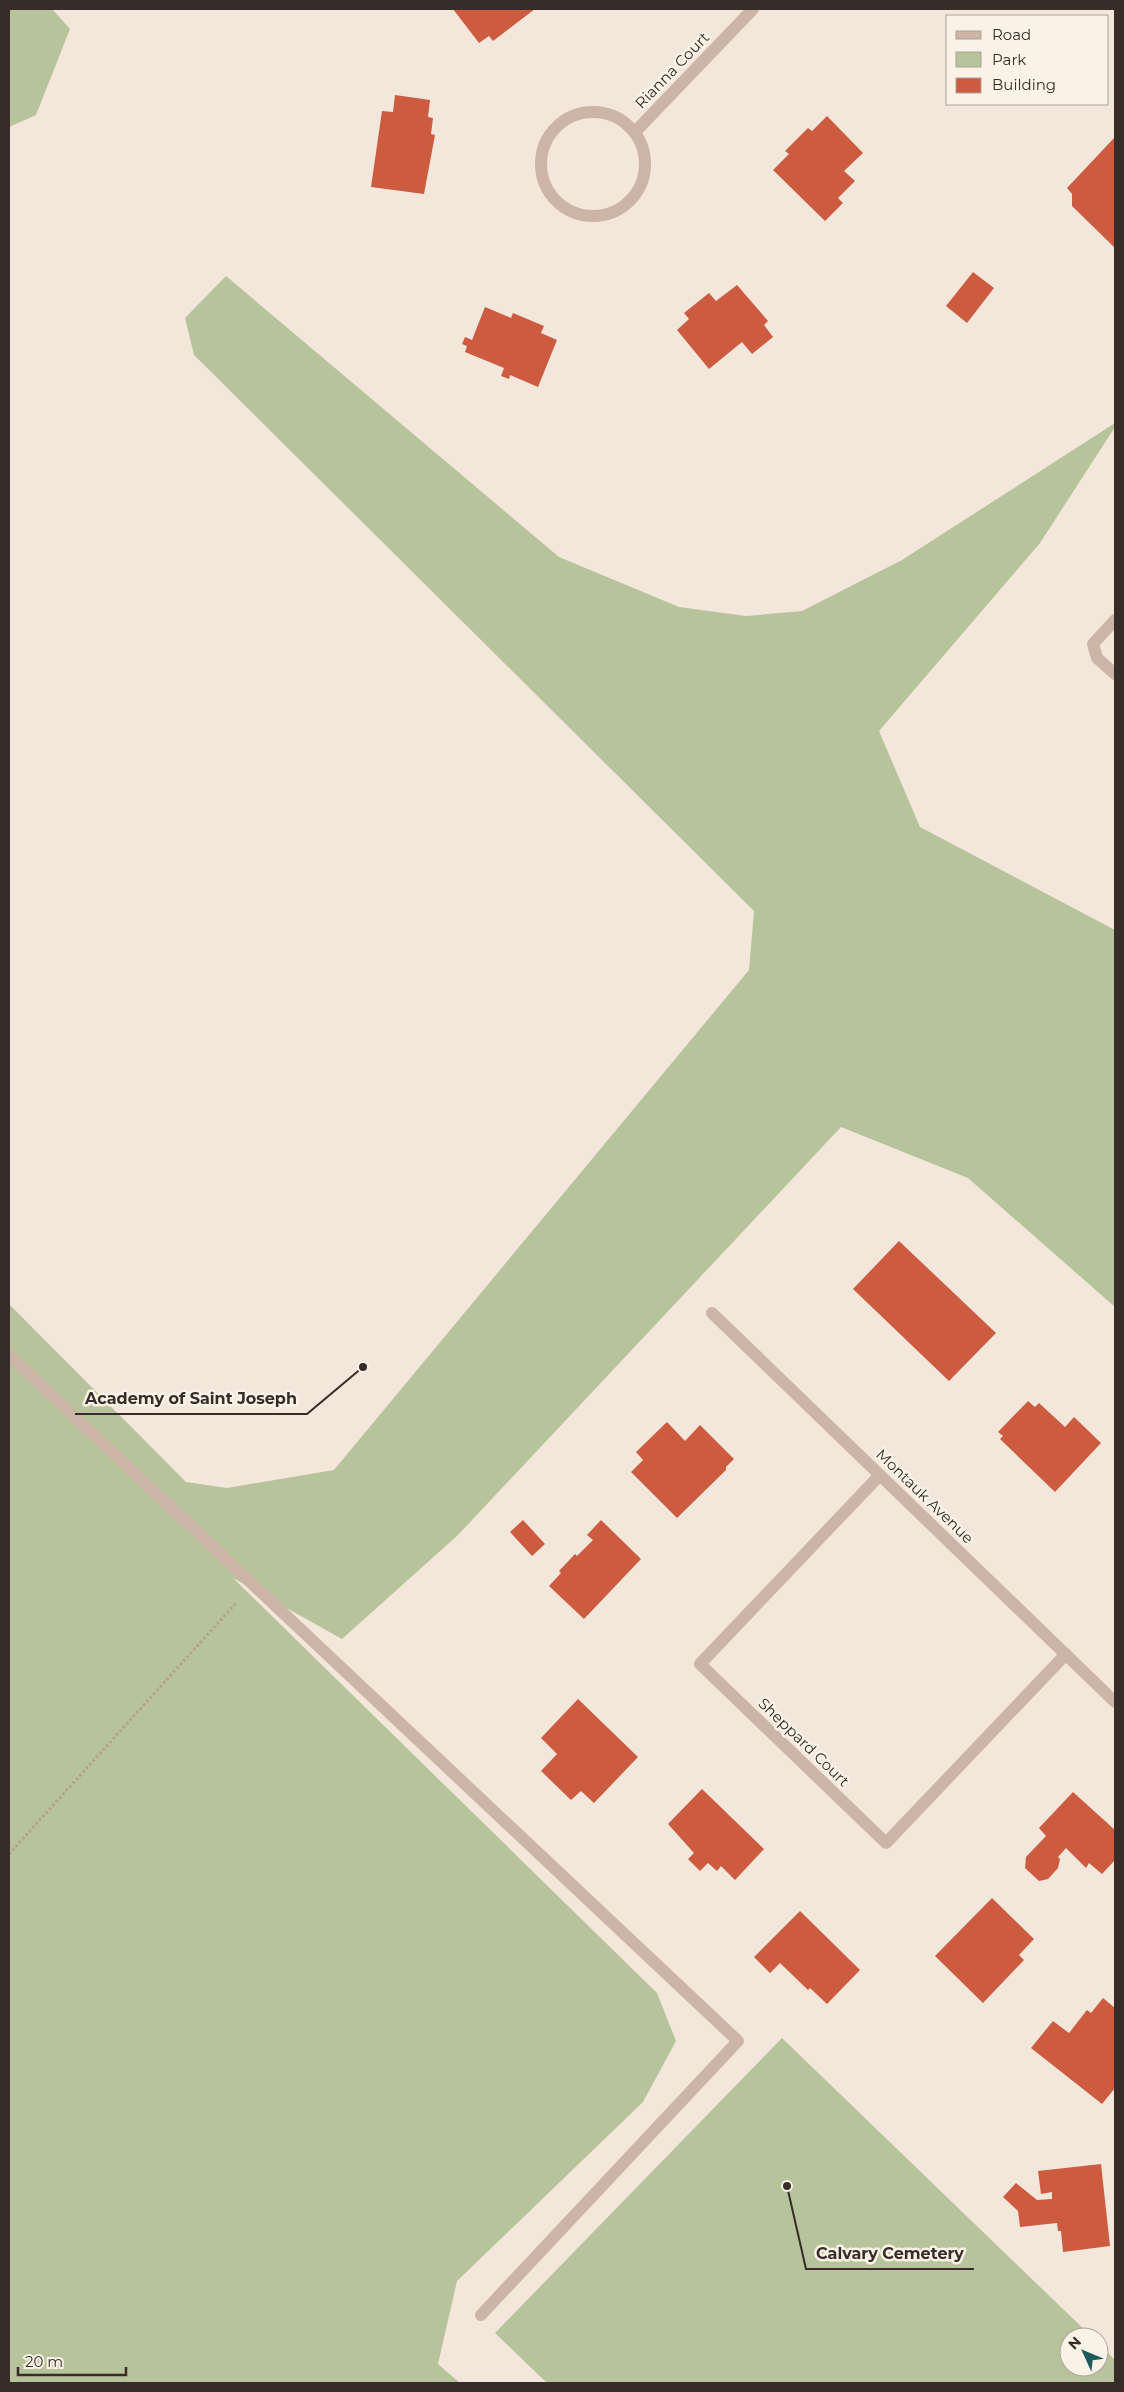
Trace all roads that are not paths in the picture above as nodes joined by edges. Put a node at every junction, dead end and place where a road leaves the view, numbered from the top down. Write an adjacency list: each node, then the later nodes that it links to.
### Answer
1 (753, 9): 2 (street, Rianna Court)
2 (636, 132): 2 (street, Rianna Court)
3 (1115, 620): 4 (street)
4 (1115, 674)
5 (712, 1313): 7 (street, Montauk Avenue)
6 (9, 1355): 10 (street)
7 (880, 1475): 8 (street, Montauk Avenue); 8 (street, Sheppard Court)
8 (1066, 1654): 9 (street, Montauk Avenue)
9 (1115, 1702)
10 (481, 2315)

